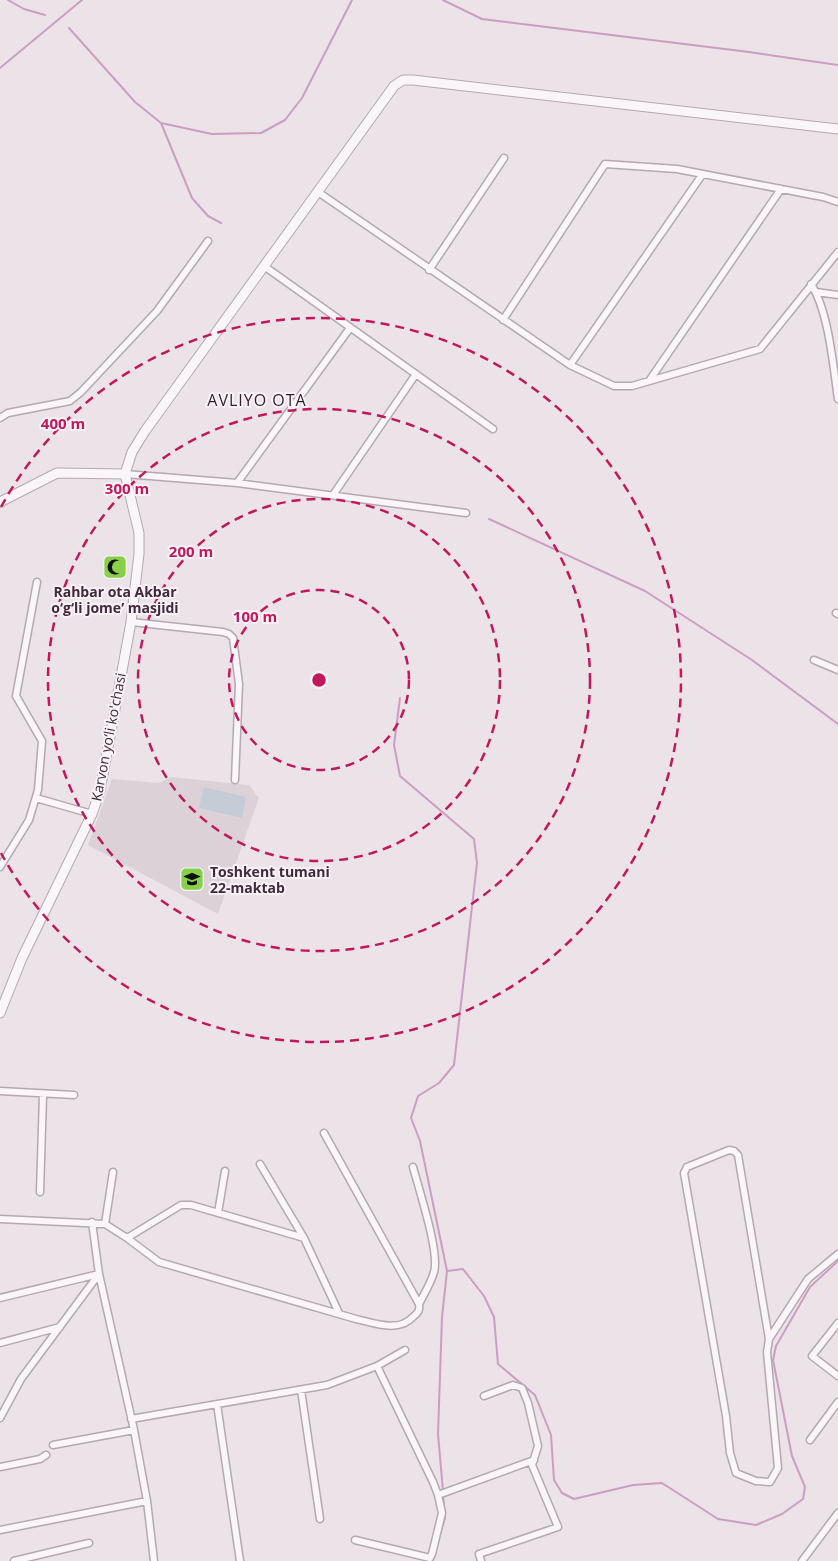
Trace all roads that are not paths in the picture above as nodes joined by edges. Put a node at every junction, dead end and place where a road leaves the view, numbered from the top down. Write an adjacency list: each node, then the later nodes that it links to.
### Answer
1 (838, 129): 5 (street)
2 (504, 158): 10 (street)
3 (702, 175): 4 (street); 14 (street); 17 (street)
4 (781, 189): 6 (street); 19 (street)
5 (318, 192): 9 (street); 10 (street)
6 (838, 202)
7 (208, 241): 21 (street)
8 (837, 256): 11 (street)
9 (264, 266): 15 (street); 23 (street)
10 (429, 270): 14 (street)
11 (811, 284): 12 (street); 19 (street)
12 (816, 292): 13 (street); 16 (street)
13 (838, 295)
14 (503, 320): 17 (street)
15 (350, 328): 18 (street); 24 (street)
16 (835, 358): 20 (street)
17 (570, 365): 19 (street)
18 (416, 374): 22 (street); 25 (street)
19 (649, 381)
20 (838, 399)
21 (0, 418)
22 (493, 429)
23 (126, 474): 24 (street); 26 (street); 29 (street, Karvon yo‘li ko'chasi)
24 (237, 483): 25 (street)
25 (333, 495): 27 (street)
26 (0, 502)
27 (466, 513)
28 (37, 582): 33 (street)
29 (131, 622): 32 (street); 34 (street, Karvon yo‘li ko'chasi)
30 (814, 660): 31 (street)
31 (838, 670)
32 (235, 780)
33 (36, 798): 34 (street); 35 (street)
34 (92, 814): 36 (street, Karvon yo‘li ko'chasi)
35 (0, 867)
36 (0, 1013)
37 (0, 1091): 38 (street)
38 (43, 1095): 39 (street); 45 (street)
39 (74, 1095)
40 (324, 1133): 55 (street)
41 (260, 1164): 51 (street)
42 (413, 1168): 55 (street)
43 (225, 1171): 46 (street)
44 (113, 1172): 49 (street)
45 (40, 1192)
46 (218, 1213): 50 (street); 51 (street)
47 (0, 1219): 48 (street)
48 (92, 1222): 49 (street); 53 (street)
49 (106, 1224): 50 (street)
50 (128, 1238): 56 (street)
51 (304, 1238): 56 (street)
52 (838, 1254): 59 (street)
53 (99, 1274): 54 (street); 58 (street); 69 (street)
54 (0, 1298)
55 (419, 1304): 56 (street)
56 (340, 1314)
57 (838, 1323): 63 (street)
58 (60, 1326): 60 (street); 68 (street)
59 (770, 1338): 59 (street)
60 (0, 1342)
61 (405, 1350): 62 (street)
62 (376, 1366): 64 (street); 76 (street)
63 (838, 1376)
64 (301, 1390): 67 (street); 79 (street)
65 (484, 1396): 74 (street)
66 (838, 1402): 71 (street)
67 (217, 1404): 69 (street); 86 (street)
68 (0, 1418)
69 (131, 1419): 70 (street)
70 (134, 1430): 72 (street); 77 (street)
71 (810, 1440)
72 (53, 1446)
73 (46, 1455): 75 (street)
74 (534, 1460): 76 (street); 87 (street)
75 (0, 1467)
76 (438, 1495): 83 (street)
77 (147, 1501): 80 (street); 85 (street)
78 (838, 1513): 88 (street)
79 (320, 1519)
80 (0, 1530)
81 (355, 1540): 83 (street)
82 (89, 1544): 84 (street)
83 (429, 1559)
84 (14, 1561)
85 (154, 1561)
86 (240, 1561)
87 (481, 1561)
88 (802, 1561)

